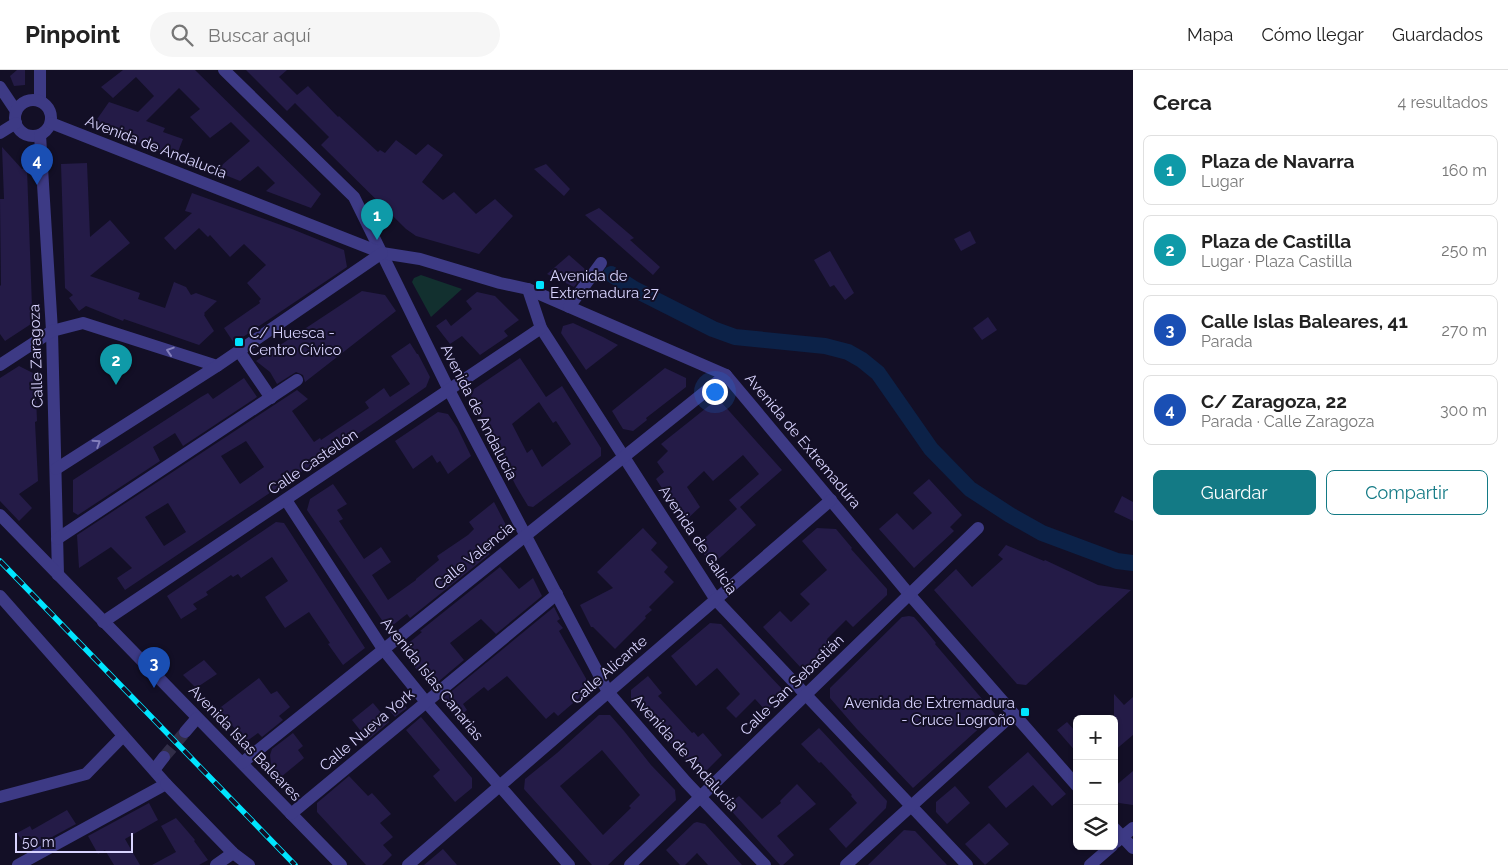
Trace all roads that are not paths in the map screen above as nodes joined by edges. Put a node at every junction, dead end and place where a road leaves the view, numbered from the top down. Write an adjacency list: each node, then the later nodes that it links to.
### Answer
1 (40, 70): 4 (street)
2 (224, 70): 9 (street)
3 (0, 87): 5 (street)
4 (40, 101): 5 (street); 6 (street)
5 (16, 117): 7 (street); 8 (street)
6 (51, 123): 8 (street); 9 (street, Avenida de Andalucía)
7 (0, 134)
8 (40, 135): 14 (street, Calle Zaragoza)
9 (382, 253): 11 (street, Avenida de Extremadura); 15 (street); 20 (street, Avenida de Andalucía)
10 (601, 263): 12 (street)
11 (528, 289): 12 (street, Avenida de Extremadura); 13 (street, Avenida de Galicia)
12 (568, 307): 18 (street, Avenida de Extremadura)
13 (541, 328): 20 (street, Calle Castellón); 22 (street, Avenida de Galicia)
14 (52, 331): 16 (street); 17 (street, one-way to 14); 23 (street, Calle Zaragoza)
15 (240, 351): 17 (street); 21 (street)
16 (1, 362)
17 (217, 366): 23 (street, one-way to 17)
18 (726, 375): 22 (street, Calle Valencia); 25 (street, Avenida de Extremadura)
19 (297, 380): 21 (street)
20 (449, 390): 24 (street, Calle Castellón); 28 (street, Avenida de Andalucía)
21 (270, 398): 29 (street)
22 (624, 457): 28 (street, Calle Valencia); 34 (street, Avenida de Galicia)
23 (56, 470): 29 (street, Calle Zaragoza)
24 (286, 500): 35 (street, Calle Castellón); 36 (street, Avenida Islas Canarias)
25 (832, 500): 32 (street, Avenida de Extremadura); 34 (street, Calle Alicante)
26 (0, 515): 30 (street, Avenida Islas Baleares)
27 (978, 528): 32 (street, Calle San Sebastián)
28 (526, 536): 31 (street, Avenida de Andalucía); 36 (street, Calle Valencia)
29 (57, 539): 30 (street, Calle Zaragoza)
30 (58, 575): 35 (street, Avenida Islas Baleares)
31 (557, 594): 37 (street, Avenida de Andalucía); 39 (street, Calle Nueva York)
32 (910, 594): 38 (street, Calle San Sebastián); 40 (street, Avenida de Extremadura)
33 (0, 596): 43 (street)
34 (716, 600): 37 (street, Calle Alicante); 38 (street, Avenida de Galicia)
35 (103, 622): 41 (street, Avenida Islas Baleares)
36 (383, 649): 39 (street, Avenida Islas Canarias); 45 (street, Calle Valencia)
37 (608, 692): 49 (street, Calle Alicante); 50 (street, Avenida de Andalucía)
38 (806, 694): 50 (street, Calle San Sebastián); 52 (street, Avenida de Galicia)
39 (426, 702): 49 (street, Avenida Islas Canarias); 53 (street, Calle Nueva York)
40 (1013, 714): 47 (street, Avenida de Extremadura); 52 (street)
41 (197, 718): 42 (street); 45 (street, Avenida Islas Baleares)
42 (186, 732)
43 (123, 736): 46 (street); 51 (street)
44 (164, 757): 46 (street)
45 (242, 764): 53 (street, Avenida Islas Baleares)
46 (154, 770): 48 (street)
47 (1073, 782)
48 (166, 784): 59 (street); 60 (street)
49 (499, 786): 64 (street, Calle Alicante); 65 (street, Avenida Islas Canarias)
50 (700, 796): 66 (street, Calle San Sebastián); 67 (street, Avenida de Andalucía)
51 (0, 797)
52 (912, 806): 68 (street); 69 (street, Avenida de Galicia)
53 (291, 814): 63 (street, Avenida Islas Baleares)
54 (1133, 828): 55 (street)
55 (1118, 838)
56 (1118, 840): 57 (street)
57 (1133, 848)
58 (1105, 850): 70 (street)
59 (233, 853): 61 (street); 62 (street)
60 (18, 865)
61 (216, 865)
62 (249, 865)
63 (341, 865)
64 (408, 865)
65 (569, 865)
66 (630, 865)
67 (765, 865)
68 (846, 865)
69 (967, 865)
70 (1090, 865)

